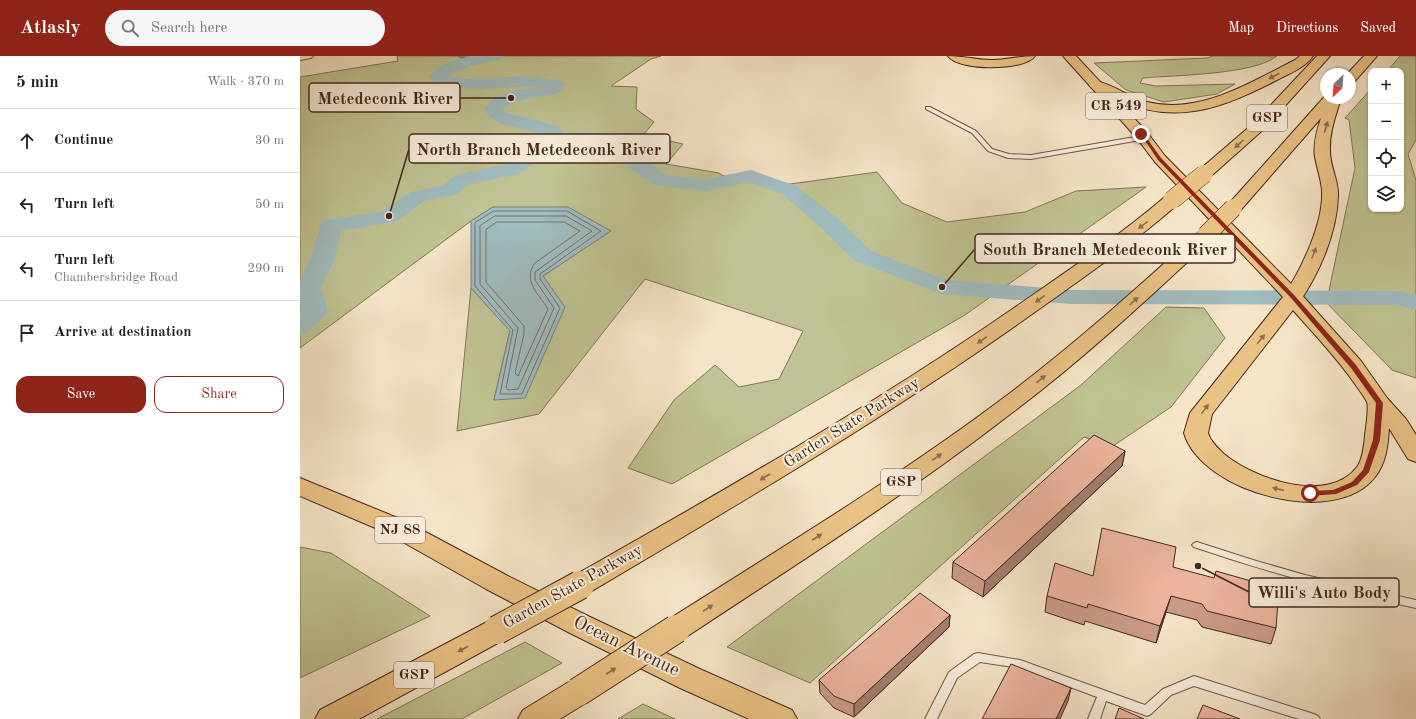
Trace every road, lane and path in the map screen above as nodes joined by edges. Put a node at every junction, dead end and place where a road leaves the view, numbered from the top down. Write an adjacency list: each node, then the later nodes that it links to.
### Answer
1 (308, 56): 9 (street)
2 (954, 56): 3 (main road)
3 (1029, 56)
4 (1056, 56): 15 (main road, CR 549)
5 (1069, 56): 11 (main road, CR 549)
6 (1307, 56): 11 (main road, one-way to 11)
7 (1324, 56): 24 (main road, Garden State Parkway / GSP, one-way to 24, bridge)
8 (1371, 56): 10 (main road)
9 (300, 57)
10 (1356, 72)
11 (1096, 85): 16 (main road, CR 549)
12 (1327, 104): 25 (main road, GSP, one-way to 12, bridge)
13 (1331, 104): 17 (main road, one-way to 13)
14 (928, 108): 15 (lane)
15 (1135, 139): 16 (main road, CR 549)
16 (1160, 159): 17 (main road, CR 549)
17 (1289, 298): 18 (main road, CR 549); 18 (main road, one-way to 17)
18 (1379, 403): 19 (main road, CR 549)
19 (1416, 454)
20 (300, 486): 26 (main road, Ocean Avenue / NJ 88)
21 (1197, 545): 22 (lane)
22 (1416, 604)
23 (1103, 695): 27 (lane); 28 (lane); 29 (lane)
24 (331, 719)
25 (534, 719)
26 (781, 719)
27 (931, 719)
28 (1094, 719)
29 (1314, 719)

